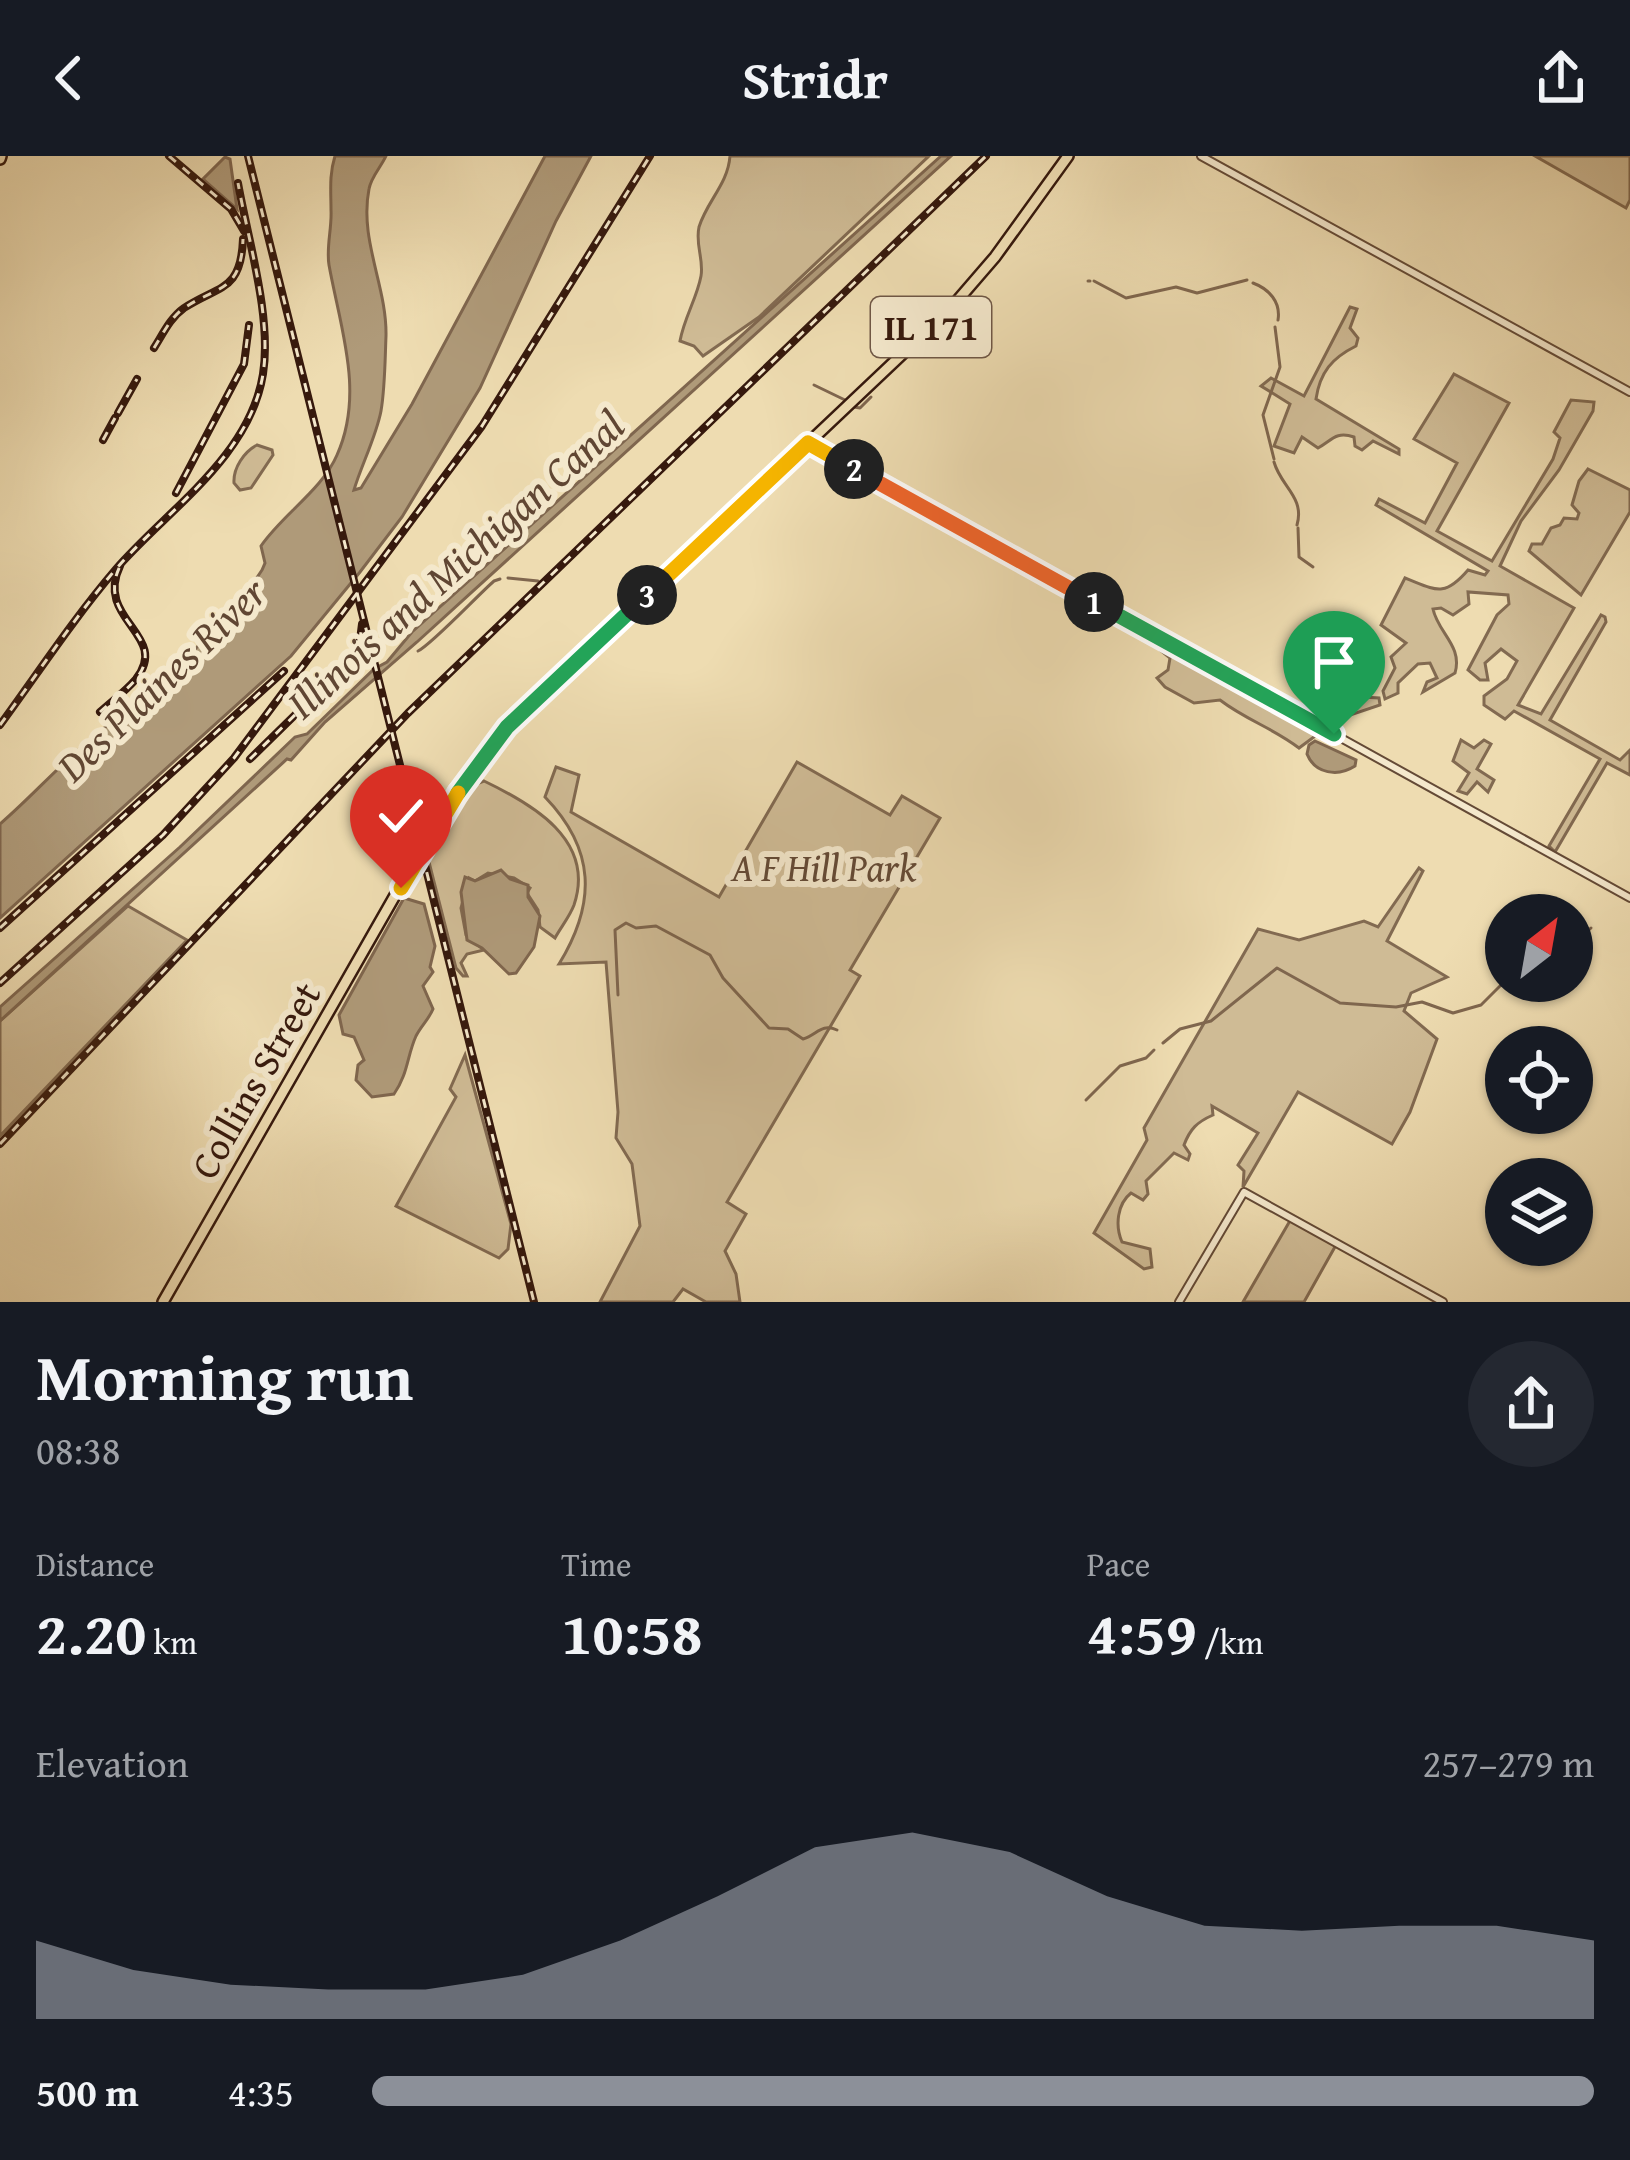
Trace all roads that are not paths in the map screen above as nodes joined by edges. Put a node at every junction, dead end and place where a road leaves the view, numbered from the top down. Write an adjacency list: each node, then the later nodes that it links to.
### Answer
1 (1068, 156): 4 (main road, IL 171)
2 (1201, 156): 3 (street)
3 (1630, 392)
4 (808, 443): 5 (street); 6 (main road, Collins Street / IL 171)
5 (1630, 898)
6 (163, 1302)
7 (1179, 1302): 8 (street)
8 (1443, 1302)

